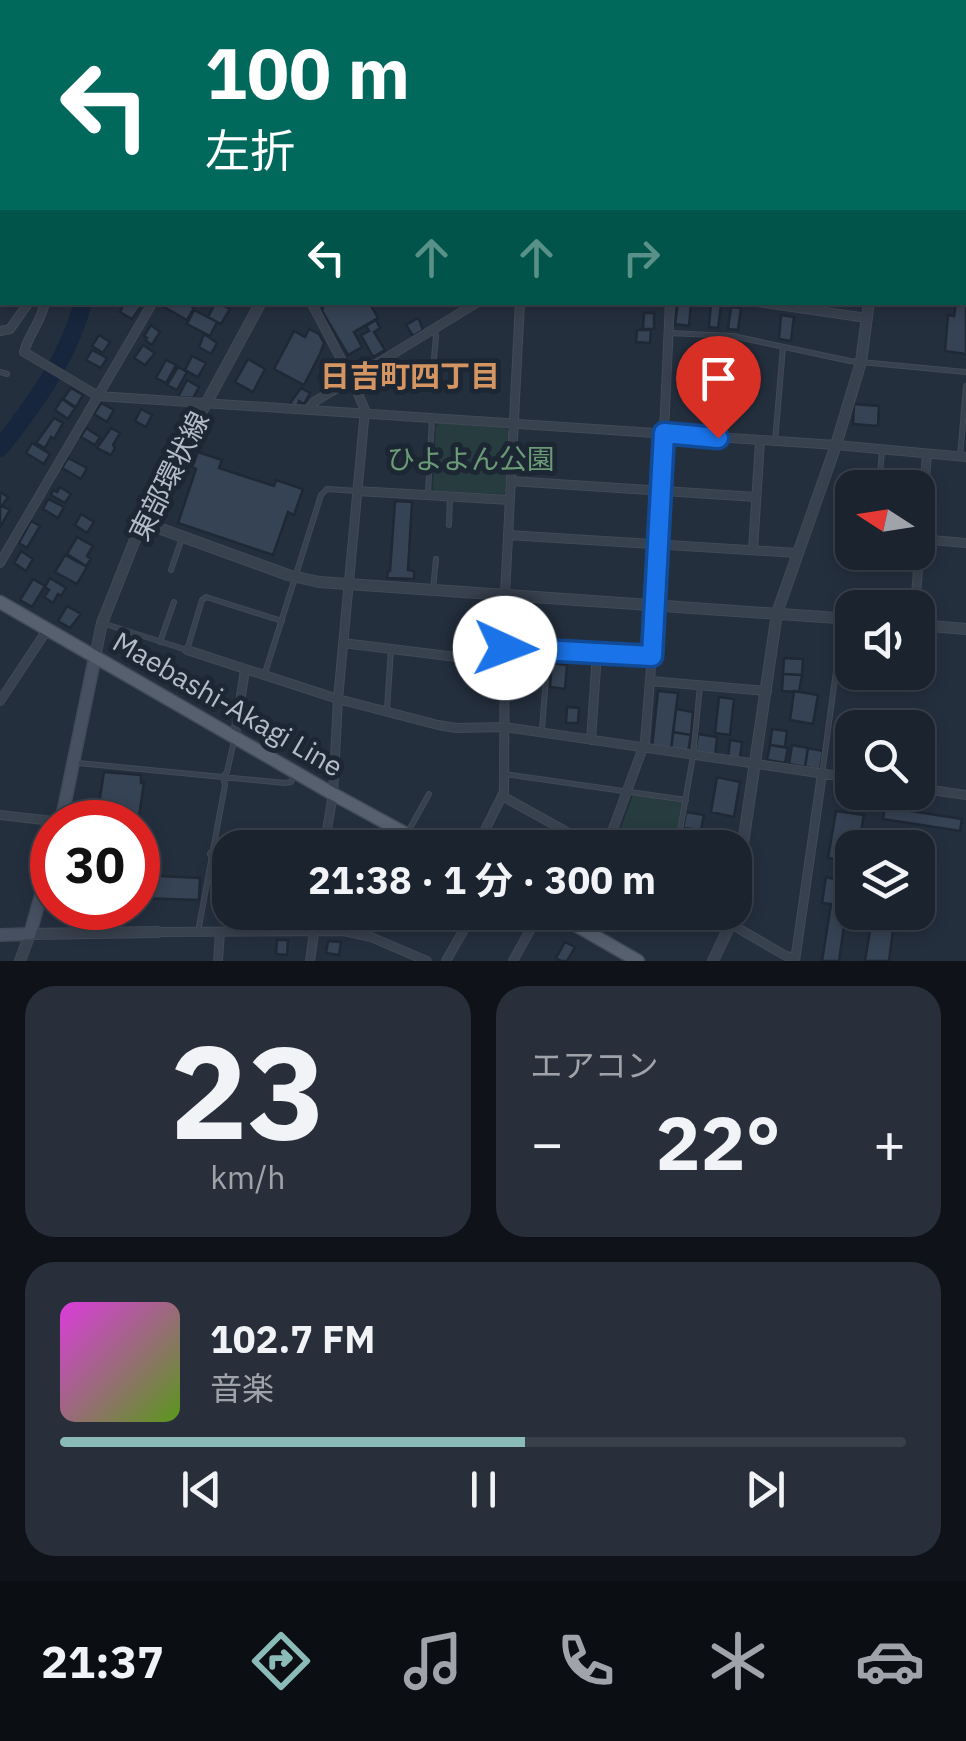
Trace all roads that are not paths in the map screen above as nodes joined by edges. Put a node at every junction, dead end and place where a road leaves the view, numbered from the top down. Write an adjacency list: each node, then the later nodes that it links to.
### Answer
1 (28, 305): 13 (street)
2 (43, 305): 24 (street)
3 (151, 305): 24 (street)
4 (259, 305): 25 (street, 東部環状線)
5 (312, 305): 22 (street)
6 (473, 305): 12 (street)
7 (520, 305): 29 (street)
8 (670, 305): 14 (street)
9 (778, 305): 11 (street)
10 (869, 305): 11 (street)
11 (867, 318): 17 (street)
12 (434, 330): 18 (lane); 22 (street)
13 (0, 331)
14 (669, 332): 15 (lane); 30 (street)
15 (726, 336): 16 (lane); 31 (lane)
16 (782, 347): 17 (lane); 33 (lane)
17 (861, 362): 20 (lane); 34 (street)
18 (433, 371)
19 (0, 372): 21 (lane)
20 (966, 372)
21 (7, 374)
22 (352, 380): 26 (street); 27 (street)
23 (966, 386): 37 (lane)
24 (98, 396): 25 (street); 57 (street)
25 (206, 403): 26 (street); 47 (street, 東部環状線)
26 (308, 410): 27 (street)
27 (364, 414): 28 (street); 42 (street)
28 (432, 418): 29 (street); 43 (lane)
29 (514, 424): 30 (street); 40 (street)
30 (664, 433): 31 (street); 41 (street)
31 (718, 438): 32 (street)
32 (760, 441): 33 (street); 45 (street)
33 (775, 442): 34 (street)
34 (836, 444): 35 (street); 55 (street)
35 (882, 450): 36 (street); 38 (lane)
36 (927, 454): 37 (street); 39 (street)
37 (963, 457)
38 (880, 470)
39 (925, 470)
40 (511, 481): 41 (street); 46 (street)
41 (661, 490): 45 (street); 53 (street)
42 (357, 491): 43 (street); 59 (lane); 60 (street)
43 (428, 495): 44 (street)
44 (450, 496): 46 (street); 48 (lane)
45 (756, 496): 54 (street)
46 (510, 500): 49 (street)
47 (142, 522): 50 (street); 69 (street, 東部環状線)
48 (449, 525)
49 (508, 534): 53 (street); 62 (street)
50 (182, 538): 58 (lane); 59 (street)
51 (935, 540): 52 (street)
52 (966, 542)
53 (659, 544): 54 (street); 65 (street)
54 (753, 550): 55 (street)
55 (798, 554): 66 (street)
56 (436, 559): 61 (lane)
57 (0, 563)
58 (171, 570)
59 (297, 577): 60 (street); 68 (lane)
60 (348, 585): 61 (street); 74 (street)
61 (433, 590): 62 (street)
62 (505, 595): 65 (street); 75 (street)
63 (0, 602): 72 (main road, Maebashi-Akagi Line)
64 (174, 602): 73 (lane)
65 (656, 605): 66 (street); 80 (street)
66 (777, 613): 67 (street); 88 (street)
67 (835, 618)
68 (282, 621): 76 (lane); 84 (lane)
69 (102, 623): 73 (lane); 81 (street, 東部環状線)
70 (935, 626): 71 (street)
71 (966, 629)
72 (47, 630): 81 (main road, Maebashi-Akagi Line); 90 (street)
73 (160, 642): 76 (lane)
74 (342, 643): 77 (street); 89 (street)
75 (505, 648): 78 (street); 82 (street)
76 (187, 650): 83 (street)
77 (391, 650): 82 (street); 91 (lane)
78 (548, 650): 79 (street); 93 (lane)
79 (597, 653): 80 (street); 95 (street)
80 (652, 656): 85 (street)
81 (95, 657): 94 (main road, Maebashi-Akagi Line); 98 (main road)
82 (505, 663): 92 (street)
83 (245, 670): 84 (street); 94 (street)
84 (264, 676): 89 (street)
85 (650, 681): 86 (street); 96 (street)
86 (700, 686): 88 (street); 97 (lane)
87 (836, 690): 102 (lane)
88 (767, 692): 99 (street)
89 (338, 699): 91 (street); 107 (street)
90 (0, 701)
91 (386, 712): 92 (street)
92 (505, 728): 93 (street); 101 (street)
93 (541, 733): 95 (street)
94 (235, 735): 100 (main road, Maebashi-Akagi Line); 104 (lane)
95 (590, 740): 96 (street)
96 (644, 748): 97 (street); 106 (street)
97 (693, 756): 99 (street); 112 (lane)
98 (74, 761): 104 (lane); 111 (main road)
99 (756, 763): 102 (street); 123 (street)
100 (296, 772): 104 (lane); 107 (main road, Maebashi-Akagi Line)
101 (504, 774): 106 (lane); 110 (street)
102 (822, 774): 103 (street); 137 (street)
103 (835, 776)
104 (224, 778): 115 (lane)
105 (935, 790): 109 (street)
106 (627, 792): 112 (lane); 121 (street)
107 (333, 794): 116 (street); 117 (main road, Maebashi-Akagi Line)
108 (429, 794): 118 (lane)
109 (966, 795)
110 (504, 797): 119 (street); 120 (street)
111 (66, 800)
112 (686, 800): 122 (lane)
113 (0, 815): 114 (street)
114 (30, 818)
115 (217, 830)
116 (327, 830)
117 (400, 830)
118 (409, 830)
119 (486, 830)
120 (557, 830)
121 (613, 830)
122 (681, 830)
123 (746, 830)
124 (212, 854): 133 (lane)
125 (31, 930): 135 (main road)
126 (464, 930): 142 (street)
127 (530, 930): 143 (street)
128 (584, 930): 144 (main road)
129 (727, 930): 145 (street)
130 (749, 930): 137 (street)
131 (314, 931): 134 (street); 140 (street); 141 (street)
132 (158, 932): 133 (street); 135 (street)
133 (198, 932): 134 (street)
134 (220, 932): 139 (street)
135 (30, 934): 136 (main road); 138 (street)
136 (0, 935)
137 (795, 960)
138 (20, 961)
139 (218, 961)
140 (310, 961)
141 (427, 961)
142 (446, 961)
143 (513, 961)
144 (638, 961)
145 (713, 961)

